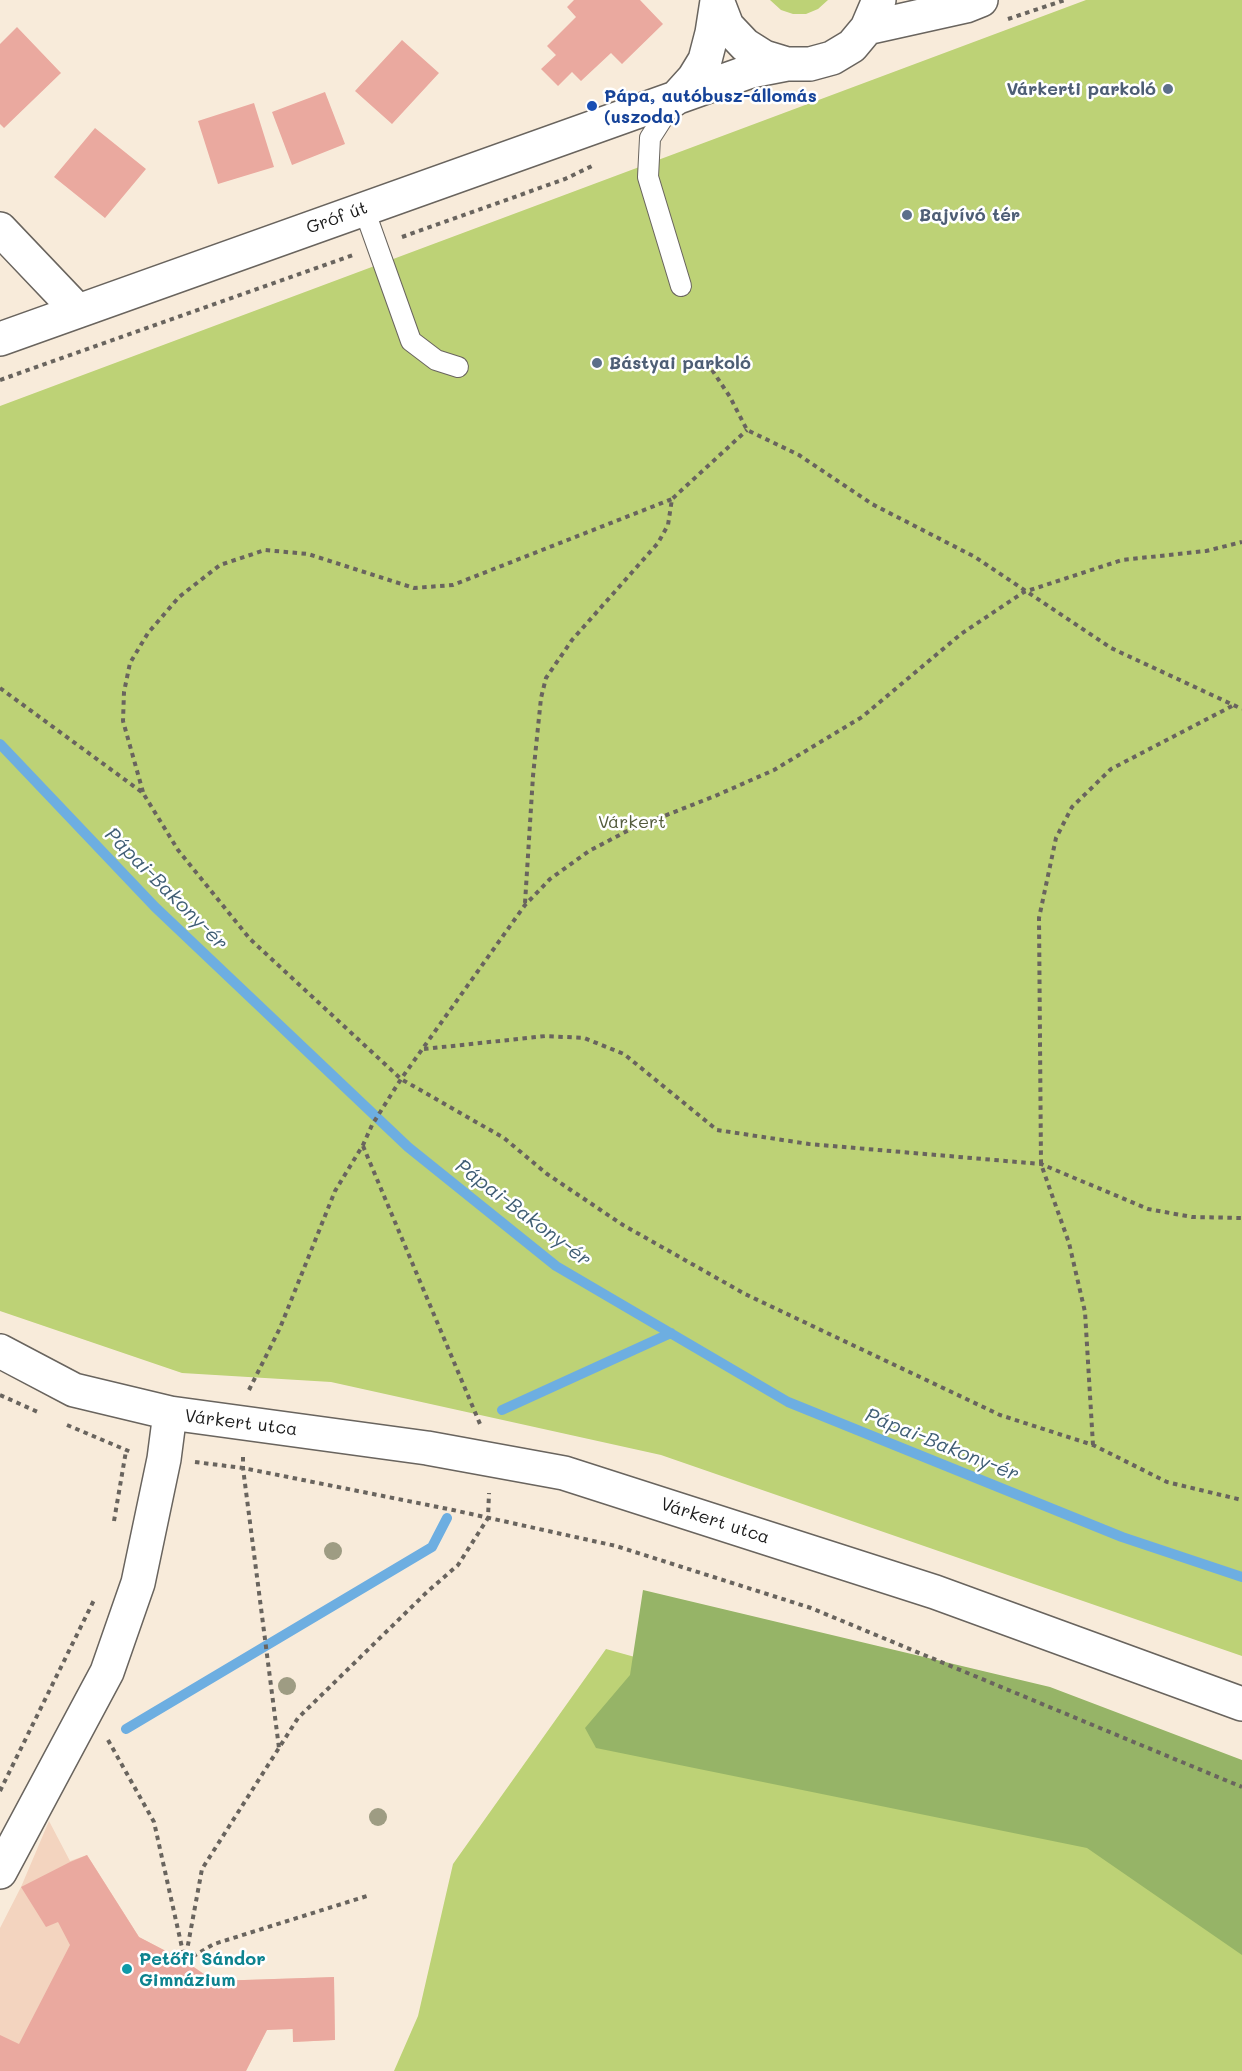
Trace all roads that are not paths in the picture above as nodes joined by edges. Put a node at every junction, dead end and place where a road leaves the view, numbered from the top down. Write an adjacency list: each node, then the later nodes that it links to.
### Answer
1 (981, 0): 3 (street, Gróf út)
2 (717, 1): 4 (street, Gróf út); 5 (street, Gróf út)
3 (873, 14): 4 (street, Gróf út)
4 (787, 64): 5 (street, Gróf út)
5 (675, 99): 6 (street, Gróf út); 8 (lane)
6 (364, 209): 9 (street, Gróf út); 11 (lane)
7 (0, 229): 9 (street)
8 (681, 286)
9 (78, 311): 10 (street, Gróf út)
10 (0, 339)
11 (458, 367)
12 (0, 1352): 13 (street, Várkert utca)
13 (170, 1413): 14 (street, Várkert utca); 15 (street, Várkert utca)
14 (1242, 1704)
15 (0, 1872)

